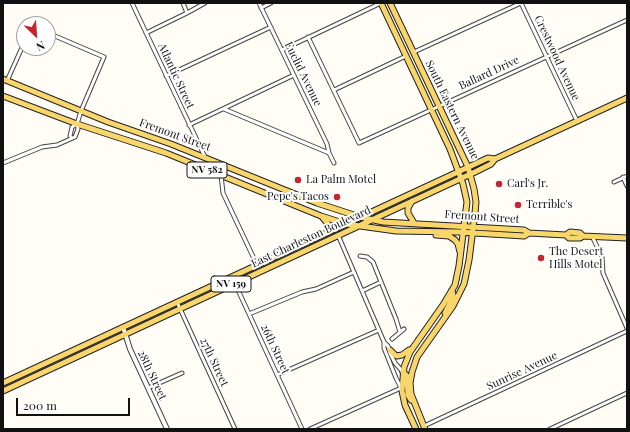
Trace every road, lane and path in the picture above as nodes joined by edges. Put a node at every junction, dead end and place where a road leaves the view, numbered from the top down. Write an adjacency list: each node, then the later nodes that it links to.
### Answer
1 (132, 3): 13 (street, Atlantic Street)
2 (183, 3): 10 (street)
3 (205, 3): 10 (street)
4 (259, 3): 9 (street, Euclid Avenue)
5 (271, 3): 9 (street)
6 (381, 3): 15 (street); 19 (main road, South Eastern Avenue)
7 (390, 3): 17 (main road, South Eastern Avenue)
8 (521, 3): 17 (street); 20 (street, Crestwood Avenue)
9 (261, 8): 12 (street, Euclid Avenue)
10 (188, 13): 13 (street)
11 (627, 20): 20 (street, Ballard Drive)
12 (270, 27): 16 (street, Euclid Avenue); 22 (street)
13 (146, 33): 22 (street, Atlantic Street)
14 (56, 36): 30 (street)
15 (308, 37): 16 (street); 24 (street)
16 (282, 50): 21 (street, Euclid Avenue)
17 (413, 52): 27 (main road, South Eastern Avenue)
18 (17, 56): 23 (street)
19 (406, 56): 24 (street); 29 (main road, South Eastern Avenue)
20 (546, 57): 27 (street, Ballard Drive); 31 (street, Crestwood Avenue)
21 (294, 75): 28 (street); 35 (street, Euclid Avenue)
22 (166, 76): 33 (street, Atlantic Street)
23 (5, 80): 30 (main road, Fremont Street / NV 582)
24 (334, 90): 29 (street, Ballard Drive)
25 (3, 96): 32 (main road, Fremont Street / NV 582)
26 (627, 98): 31 (main road, East Charleston Boulevard)
27 (439, 106): 29 (street, Ballard Drive); 40 (main road, South Eastern Avenue)
28 (224, 109): 33 (street); 35 (street)
29 (432, 110): 41 (main road, South Eastern Avenue)
30 (81, 111): 32 (street); 36 (main road, Fremont Street / NV 582)
31 (577, 121): 37 (main road, East Charleston Boulevard)
32 (77, 124): 34 (street); 34 (street); 43 (main road, Fremont Street / NV 582)
33 (189, 125): 36 (street, Atlantic Street)
34 (72, 138): 38 (street)
35 (329, 153): 39 (street, Euclid Avenue)
36 (205, 157): 51 (main road, Fremont Street / NV 582)
37 (495, 159): 40 (main road, East Charleston Boulevard); 42 (main road, East Charleston Boulevard)
38 (3, 163)
39 (334, 163)
40 (468, 167): 41 (main road, East Charleston Boulevard); 42 (main road, South Eastern Avenue)
41 (459, 171): 46 (main road, South Eastern Avenue); 51 (main road, East Charleston Boulevard)
42 (471, 174): 46 (main road, East Charleston Boulevard); 57 (main road, South Eastern Avenue)
43 (221, 175): 50 (main road, Fremont Street / NV 582); 65 (street)
44 (627, 176): 45 (street)
45 (623, 177): 47 (street); 48 (street)
46 (461, 178): 49 (main road, East Charleston Boulevard); 56 (main road, South Eastern Avenue)
47 (614, 182)
48 (627, 186)
49 (412, 201): 52 (main road, East Charleston Boulevard); 53 (main road)
50 (321, 216): 54 (main road, Fremont Street / NV 582); 58 (main road)
51 (360, 217): 52 (main road, Fremont Street / NV 582); 54 (main road, East Charleston Boulevard)
52 (372, 220): 53 (main road, Fremont Street); 55 (main road, East Charleston Boulevard)
53 (414, 223): 56 (main road, Fremont Street)
54 (346, 224): 55 (main road, Fremont Street / NV 582); 58 (main road, East Charleston Boulevard)
55 (358, 226): 59 (main road, Fremont Street); 60 (main road, East Charleston Boulevard)
56 (464, 229): 57 (main road, Fremont Street); 59 (main road, Fremont Street); 64 (main road, South Eastern Avenue)
57 (473, 230): 61 (main road, Fremont Street); 78 (main road, South Eastern Avenue)
58 (327, 232): 65 (main road, East Charleston Boulevard / NV 159)
59 (430, 232): 64 (main road)
60 (338, 235): 66 (street); 69 (main road, East Charleston Boulevard / NV 159)
61 (592, 236): 62 (main road, Fremont Street); 79 (street)
62 (627, 238)
63 (360, 256): 68 (street)
64 (460, 259): 70 (main road, South Eastern Avenue)
65 (257, 265): 67 (main road, East Charleston Boulevard / NV 159)
66 (354, 272): 71 (street); 74 (street)
67 (232, 277): 69 (street, 26th Street); 72 (main road, East Charleston Boulevard / NV 159)
68 (381, 282): 71 (street); 80 (street)
69 (235, 283): 73 (main road, East Charleston Boulevard / NV 159); 74 (street, 26th Street)
70 (452, 290): 78 (main road); 84 (main road)
71 (362, 291): 77 (street)
72 (177, 302): 73 (street, 27th Street); 75 (main road, East Charleston Boulevard / NV 159)
73 (179, 308): 81 (main road, East Charleston Boulevard / NV 159); 100 (street, 27th Street)
74 (249, 314): 91 (street, 26th Street)
75 (123, 327): 81 (street, 28th Street); 86 (main road, East Charleston Boulevard / NV 159)
76 (404, 329): 80 (street)
77 (379, 330): 83 (street); 91 (street)
78 (436, 330): 97 (main road)
79 (627, 330): 98 (street, Sunrise Avenue)
80 (400, 332): 82 (street)
81 (124, 334): 88 (main road, East Charleston Boulevard / NV 159); 93 (street, 28th Street)
82 (392, 339)
83 (384, 342): 85 (street); 94 (street)
84 (413, 347): 85 (main road); 89 (main road)
85 (390, 350): 89 (street)
86 (57, 358): 87 (main road, East Charleston Boulevard / NV 159); 88 (main road)
87 (35, 368): 88 (main road); 92 (main road, East Charleston Boulevard / NV 159)
88 (49, 369): 95 (main road, East Charleston Boulevard / NV 159)
89 (403, 372): 94 (main road); 97 (main road)
90 (182, 373): 93 (street)
91 (277, 375): 101 (street, 26th Street)
92 (3, 383)
93 (148, 388): 99 (street, 28th Street)
94 (401, 388): 102 (street); 103 (main road)
95 (3, 391)
96 (627, 393): 104 (street)
97 (414, 404): 98 (main road)
98 (425, 428)
99 (167, 429)
100 (235, 429)
101 (302, 429)
102 (310, 429)
103 (416, 429)
104 (550, 429)

